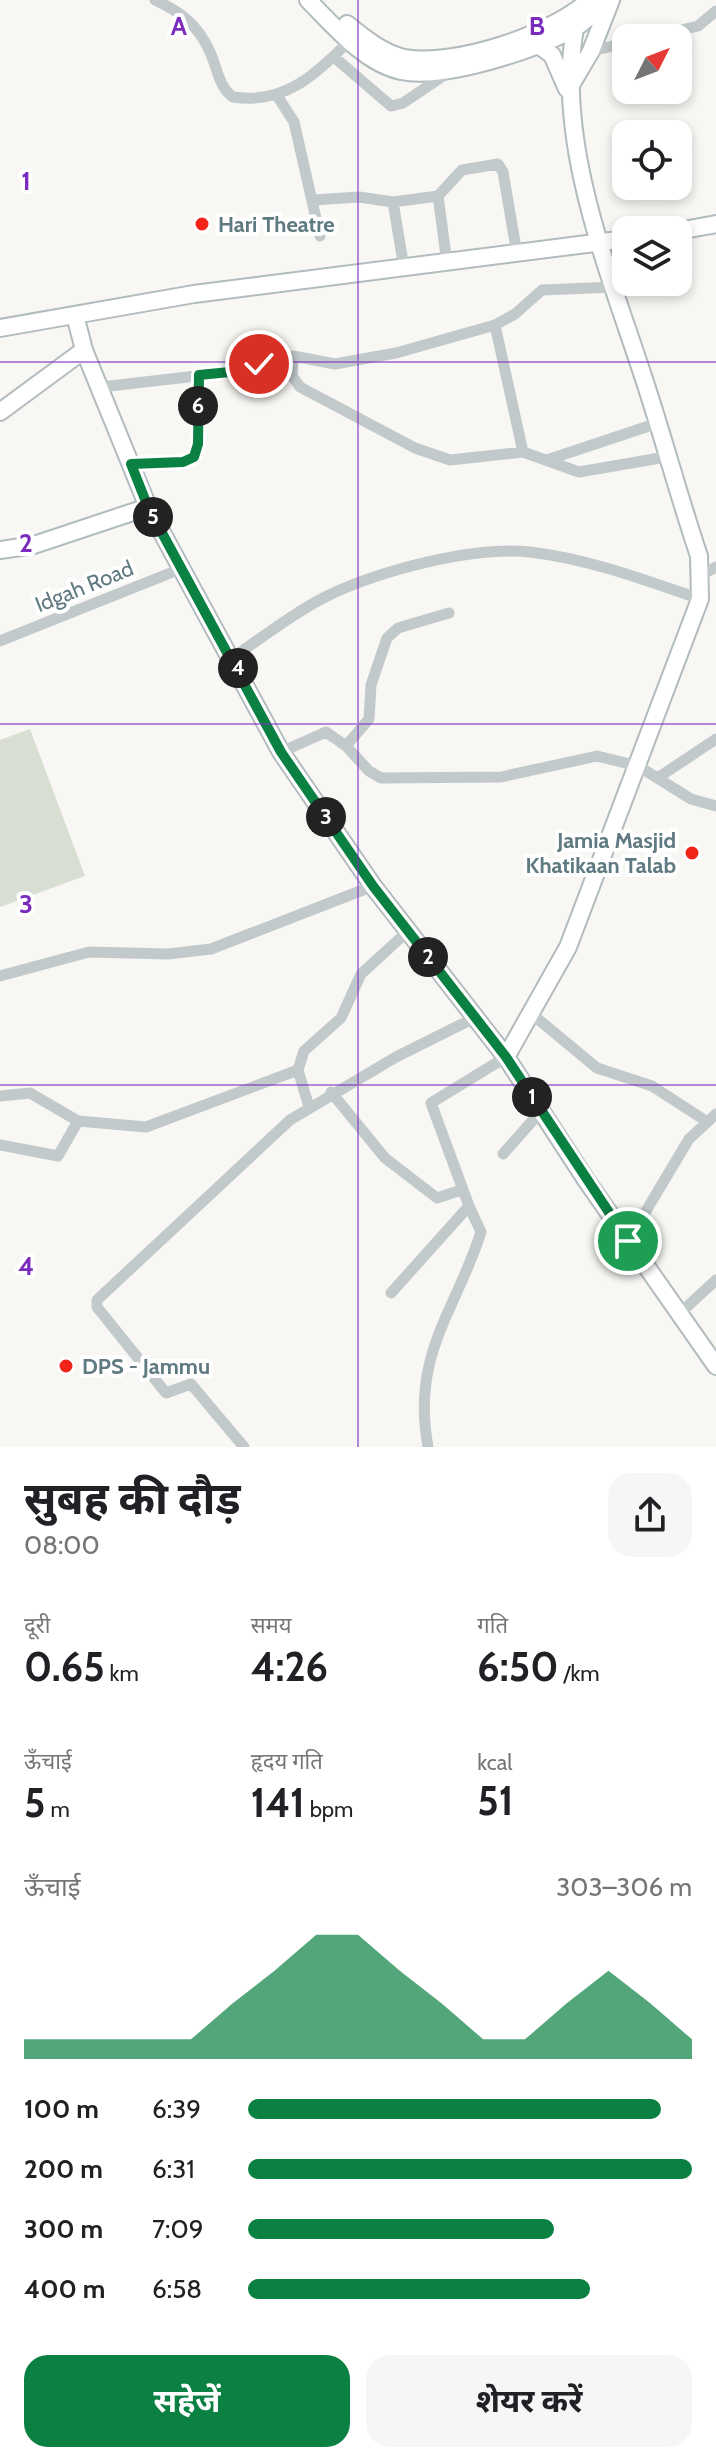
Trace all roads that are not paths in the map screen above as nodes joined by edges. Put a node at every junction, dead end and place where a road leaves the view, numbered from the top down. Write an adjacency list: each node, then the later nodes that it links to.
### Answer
1 (155, 0): 15 (street)
2 (308, 0): 9 (main road)
3 (323, 0): 4 (main road)
4 (589, 0)
5 (608, 0): 8 (main road); 12 (main road)
6 (716, 11): 7 (street)
7 (692, 27)
8 (575, 28): 10 (main road); 16 (main road)
9 (350, 40): 13 (street); 14 (main road)
10 (537, 44): 14 (main road); 16 (main road)
11 (612, 46): 12 (street)
12 (591, 51): 16 (main road)
13 (334, 57): 14 (street); 15 (street)
14 (454, 68)
15 (276, 94): 18 (street)
16 (571, 94): 24 (main road)
17 (438, 196): 19 (street); 25 (street); 26 (street)
18 (313, 200): 19 (street); 22 (street)
19 (393, 202): 27 (street)
20 (716, 224): 21 (main road)
21 (692, 228)
22 (320, 236)
23 (612, 241): 24 (main road)
24 (601, 243): 25 (main road); 28 (main road)
25 (517, 254): 26 (main road)
26 (447, 263): 27 (main road)
27 (404, 268): 31 (main road)
28 (612, 280)
29 (612, 287): 32 (street)
30 (617, 296): 39 (main road)
31 (75, 315): 33 (main road); 34 (main road)
32 (495, 325): 35 (street); 40 (street)
33 (0, 328)
34 (84, 350): 37 (main road); 38 (main road)
35 (293, 356): 36 (street); 40 (street)
36 (199, 375): 37 (street); 43 (street)
37 (101, 387): 43 (main road)
38 (0, 412)
39 (658, 423): 41 (main road); 42 (street)
40 (523, 452): 42 (street)
41 (666, 457): 42 (street); 47 (main road)
42 (547, 460)
43 (131, 464): 44 (main road)
44 (148, 507): 45 (main road); 46 (main road)
45 (0, 550)
46 (183, 568): 50 (street, Idgah Road); 51 (main road)
47 (709, 571): 48 (main road)
48 (708, 601): 51 (street); 55 (main road)
49 (449, 613): 53 (street)
50 (0, 641)
51 (232, 658): 54 (main road)
52 (716, 739): 56 (street)
53 (346, 746): 54 (street); 55 (street)
54 (281, 752): 58 (main road)
55 (638, 766): 56 (street); 61 (main road)
56 (659, 777): 57 (street)
57 (716, 806)
58 (373, 886): 59 (main road); 60 (street)
59 (408, 931): 62 (main road); 64 (street)
60 (0, 976)
61 (533, 1015): 63 (main road); 69 (street)
62 (474, 1018): 63 (main road); 65 (street)
63 (506, 1057): 68 (main road); 73 (street)
64 (298, 1070): 67 (street); 70 (street)
65 (331, 1092): 67 (street); 73 (street)
66 (0, 1096): 70 (street)
67 (309, 1107): 80 (street)
68 (541, 1111): 72 (street); 75 (main road)
69 (711, 1117): 75 (street)
70 (78, 1121): 71 (street)
71 (0, 1145)
72 (503, 1154)
73 (461, 1190): 74 (street)
74 (469, 1206): 77 (street); 81 (street)
75 (628, 1241): 78 (main road)
76 (716, 1280): 78 (street)
77 (391, 1293)
78 (679, 1314): 79 (main road)
79 (716, 1366)
80 (244, 1447)
81 (428, 1447)

